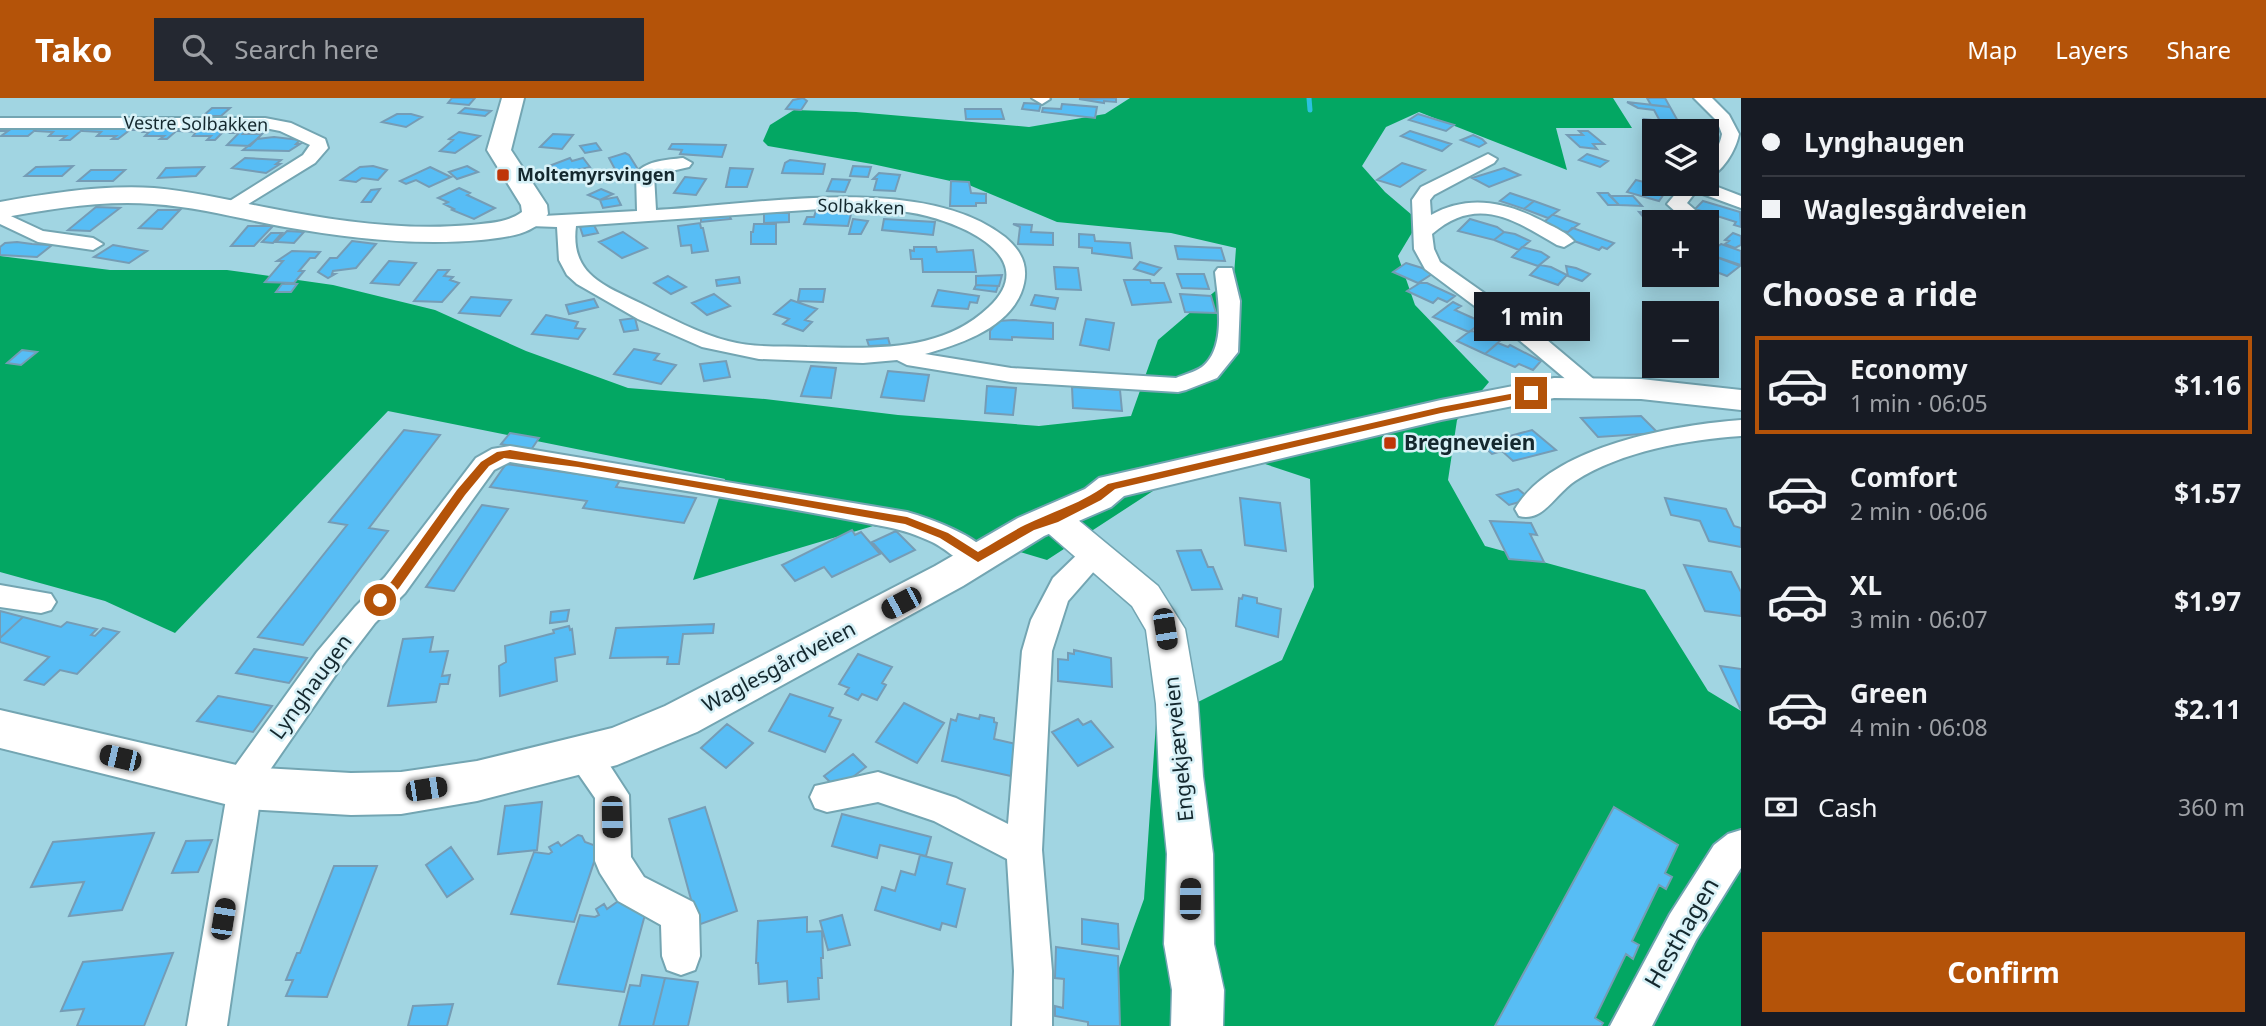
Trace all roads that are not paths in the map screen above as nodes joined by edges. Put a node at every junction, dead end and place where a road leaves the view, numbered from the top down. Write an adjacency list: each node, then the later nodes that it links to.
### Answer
1 (513, 98): 16 (main road)
2 (1702, 98): 4 (street)
3 (0, 123): 11 (street, Vestre Solbakken)
4 (1736, 147): 7 (street)
5 (1488, 159): 18 (street)
6 (683, 163): 14 (street)
7 (1719, 165)
8 (1719, 190): 10 (street)
9 (1683, 196): 13 (street)
10 (1741, 202)
11 (232, 208): 12 (main road); 16 (main road)
12 (0, 210)
13 (1684, 210)
14 (647, 214): 17 (street, Solbakken); 22 (street, Solbakken)
15 (0, 217): 20 (street)
16 (530, 220): 17 (street, Solbakken)
17 (568, 220): 22 (street, Solbakken)
18 (1422, 232): 19 (street); 23 (street)
19 (1564, 241)
20 (93, 244)
21 (1225, 272): 22 (street, Solbakken)
22 (894, 354)
23 (1589, 387): 24 (main road, Waglesgårdveien); 27 (main road, Waglesgårdveien)
24 (1741, 400)
25 (1741, 428): 26 (street)
26 (1528, 509)
27 (1054, 519): 28 (street, Engekjærveien); 29 (main road, Waglesgårdveien)
28 (1096, 552): 37 (street); 41 (street, Engekjærveien)
29 (978, 558): 33 (main road, Waglesgårdveien); 34 (street, Lynghaugen)
30 (0, 596): 31 (street)
31 (41, 602)
32 (0, 729): 34 (main road, Waglesgårdveien)
33 (588, 754): 34 (main road, Waglesgårdveien); 38 (street)
34 (245, 788): 40 (street)
35 (827, 797): 37 (street)
36 (1741, 846): 42 (street, Hesthagen)
37 (1024, 850): 39 (street)
38 (681, 956)
39 (1032, 1011)
40 (207, 1026)
41 (1196, 1026)
42 (1630, 1026)

